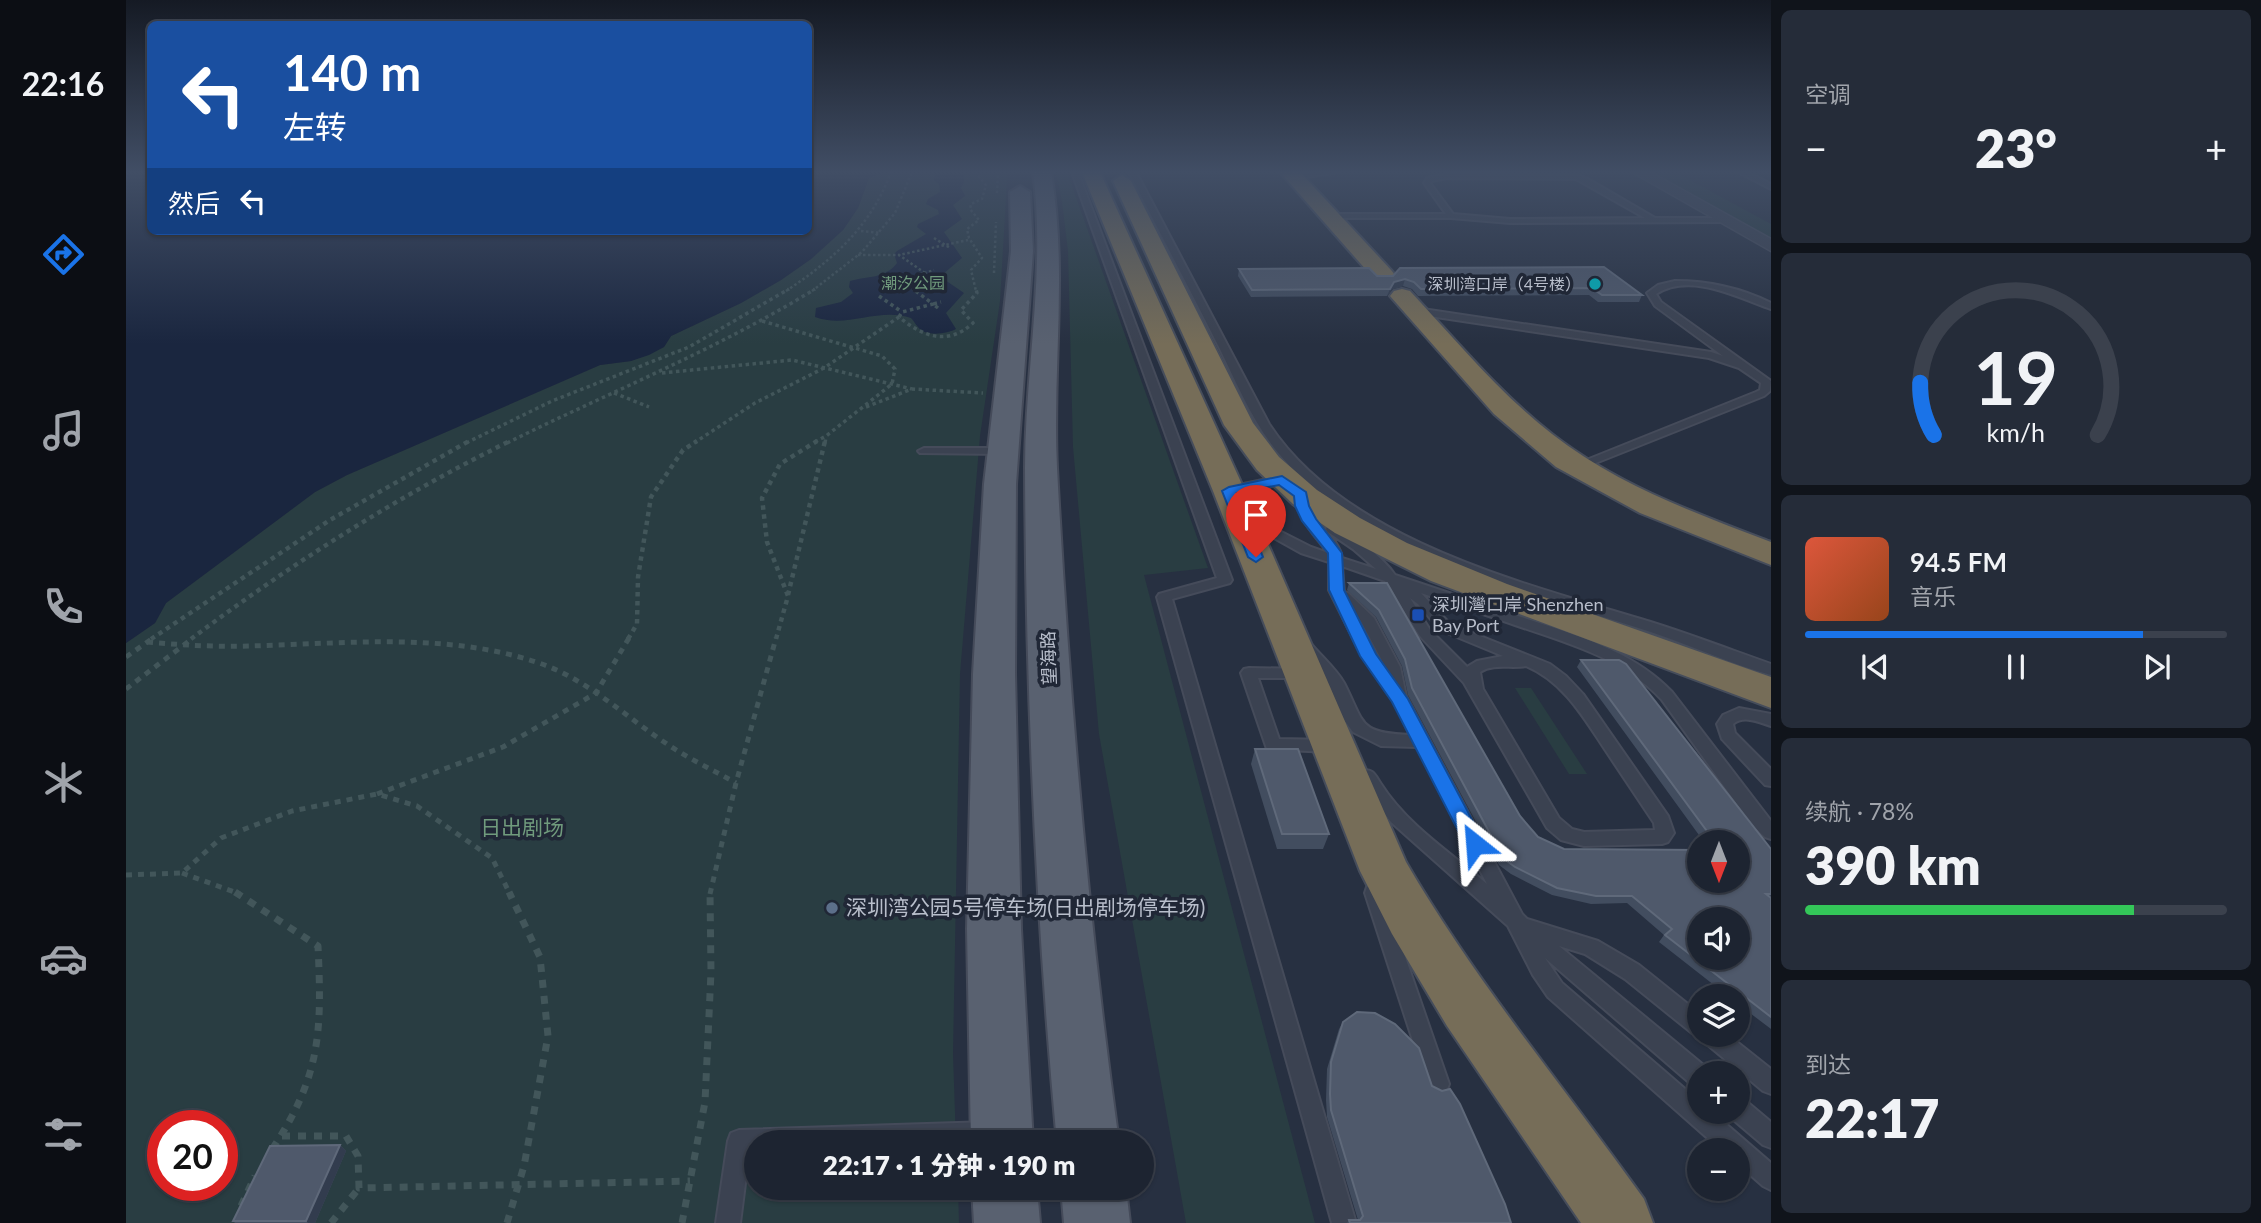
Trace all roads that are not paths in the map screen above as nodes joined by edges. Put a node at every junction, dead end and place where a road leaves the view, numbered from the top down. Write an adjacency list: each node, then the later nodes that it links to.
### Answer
1 (1017, 229): 16 (main road)
2 (1047, 229): 44 (main road, 望海路)
3 (1095, 229): 53 (lane)
4 (1116, 229): 19 (highway)
5 (1145, 229): 18 (highway)
6 (1162, 229): 26 (lane)
7 (1341, 229): 10 (highway)
8 (1740, 229): 9 (street)
9 (1771, 246)
10 (1383, 275)
11 (1409, 304): 13 (lane); 17 (highway)
12 (1771, 306): 13 (lane)
13 (1744, 366): 14 (lane)
14 (1769, 385): 17 (lane)
15 (924, 451): 16 (lane)
16 (1002, 451): 43 (main road)
17 (1578, 467): 20 (highway)
18 (1296, 495): 19 (lane); 21 (lane); 22 (lane); 24 (highway)
19 (1234, 503): 21 (lane); 23 (highway)
20 (1771, 554)
21 (1336, 560): 22 (lane); 32 (lane)
22 (1393, 580): 25 (lane); 27 (lane); 34 (lane)
23 (1282, 621): 31 (highway); 32 (lane)
24 (1656, 649): 28 (highway); 29 (lane)
25 (1534, 662): 27 (lane); 27 (lane)
26 (1771, 670)
27 (1476, 689)
28 (1771, 693)
29 (1771, 706)
30 (1771, 720): 33 (lane)
31 (1333, 725): 35 (highway); 36 (lane)
32 (1419, 741): 36 (lane)
33 (1771, 780)
34 (1771, 832)
35 (1372, 839): 41 (lane); 54 (highway)
36 (1518, 924): 37 (lane); 39 (lane); 47 (lane)
37 (1687, 1016)
38 (1726, 1047): 40 (lane)
39 (1687, 1066)
40 (1771, 1083)
41 (1438, 1084)
42 (1750, 1120): 45 (lane)
43 (1001, 1130)
44 (1087, 1130)
45 (1771, 1138)
46 (744, 1141): 50 (lane)
47 (1771, 1178)
48 (1005, 1200): 51 (main road)
49 (1094, 1200): 52 (main road)
50 (728, 1223)
51 (1006, 1223)
52 (1097, 1223)
53 (1344, 1223)
54 (1620, 1223)

